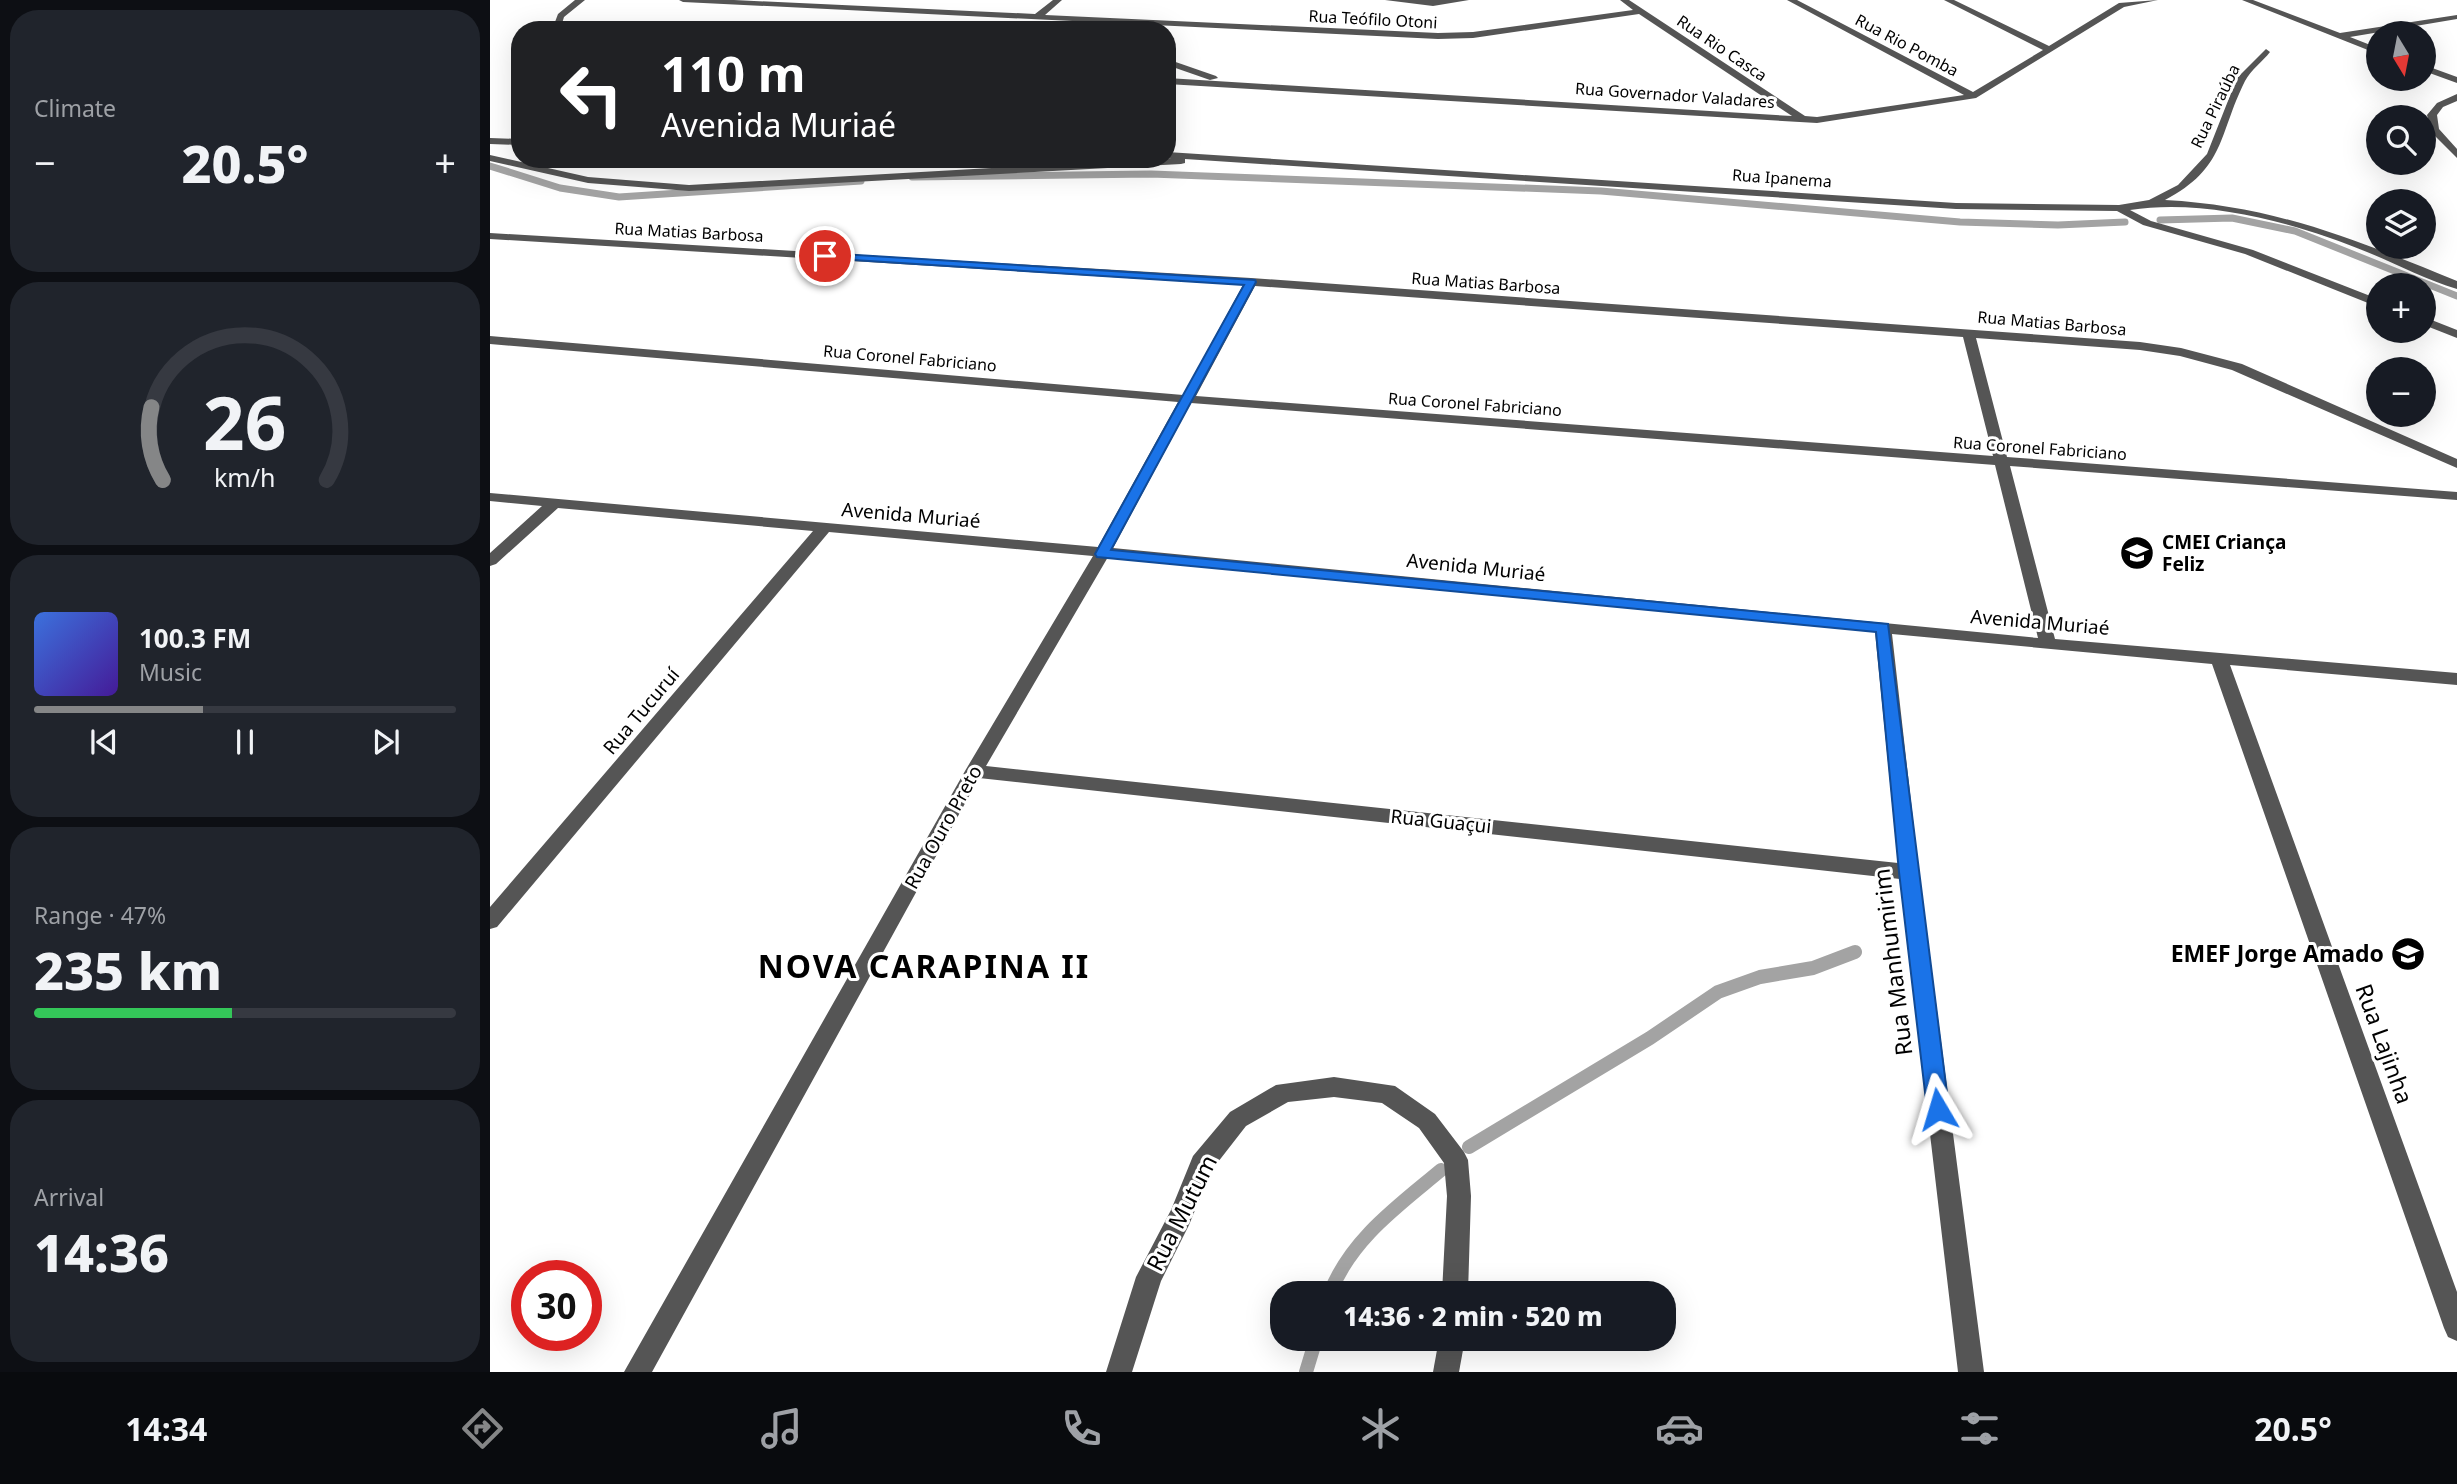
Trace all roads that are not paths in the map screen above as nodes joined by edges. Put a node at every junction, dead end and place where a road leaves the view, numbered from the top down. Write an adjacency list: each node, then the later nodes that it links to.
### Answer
1 (581, 0): 16 (street)
2 (683, 0): 14 (street, Rua Teófilo Otoni)
3 (1058, 0): 14 (street)
4 (1389, 0): 5 (street)
5 (1465, 0)
6 (1624, 0): 13 (street, Rua Rio Casca)
7 (1791, 0): 29 (street, Rua Rio Pomba)
8 (1948, 0): 22 (street)
9 (2111, 0): 12 (street)
10 (2154, 0): 12 (street, Rua Governador Valadares)
11 (2246, 0): 20 (street)
12 (2122, 5): 22 (street, Rua Governador Valadares)
13 (1641, 11): 19 (street, Rua Teófilo Otoni); 31 (street, Rua Rio Casca)
14 (1038, 16): 17 (street); 18 (street, Rua Teófilo Otoni)
15 (2457, 17): 20 (street)
16 (557, 21)
17 (1050, 21)
18 (1138, 21)
19 (1176, 23)
20 (2340, 36): 21 (street)
21 (2366, 46)
22 (2049, 49): 29 (street, Rua Governador Valadares)
23 (2266, 52): 42 (street, Rua Piraúba)
24 (1176, 65): 28 (street)
25 (2436, 72): 26 (street)
26 (2457, 80)
27 (1176, 82): 28 (street, Rua Governador Valadares)
28 (1233, 85): 31 (street, Rua Governador Valadares)
29 (1973, 96): 31 (street, Rua Governador Valadares)
30 (2457, 97): 34 (street)
31 (1804, 119)
32 (490, 141): 33 (street)
33 (511, 142)
34 (2457, 155)
35 (1176, 156): 37 (street, Rua Ipanema)
36 (490, 158): 39 (street)
37 (1216, 159): 38 (street); 43 (street, Rua Ipanema)
38 (1176, 161)
39 (511, 163)
40 (530, 168): 41 (street)
41 (1048, 168)
42 (2152, 203): 43 (street, Rua Piraúba); 46 (street)
43 (2119, 208): 47 (street, Rua Ipanema)
44 (490, 236): 45 (street, Rua Matias Barbosa)
45 (1251, 282): 49 (street, Rua Matias Barbosa); 52 (street, Rua Ouro Preto)
46 (2457, 285)
47 (2366, 298)
48 (2436, 326): 50 (street)
49 (1968, 332): 53 (street); 54 (street, Rua Matias Barbosa)
50 (2457, 334)
51 (490, 340): 52 (street, Rua Coronel Fabriciano)
52 (1187, 399): 53 (street, Rua Coronel Fabriciano); 59 (street, Rua Ouro Preto)
53 (2004, 463): 55 (street, Rua Coronel Fabriciano); 62 (street)
54 (2457, 464)
55 (2457, 496)
56 (490, 497): 57 (street, Avenida Muriaé)
57 (554, 503): 58 (street, Avenida Muriaé); 60 (street)
58 (824, 528): 59 (street, Avenida Muriaé); 67 (street, Rua Tucuruí)
59 (1102, 554): 61 (street, Avenida Muriaé); 65 (street, Rua Ouro Preto)
60 (490, 561)
61 (1883, 628): 62 (street, Avenida Muriaé); 66 (street, Rua Manhumirim)
62 (2048, 644): 63 (street, Avenida Muriaé)
63 (2219, 659): 64 (street, Avenida Muriaé); 69 (street, Rua Lajinha)
64 (2457, 679)
65 (974, 771): 66 (street, Rua Guaçui); 71 (street, Rua Ouro Preto)
66 (1909, 872): 74 (street, Rua Manhumirim)
67 (490, 921)
68 (1455, 1281): 72 (street, Rua Mutum)
69 (2457, 1328)
70 (1450, 1351): 73 (street)
71 (637, 1372)
72 (1119, 1372)
73 (1446, 1372)
74 (1971, 1372)

